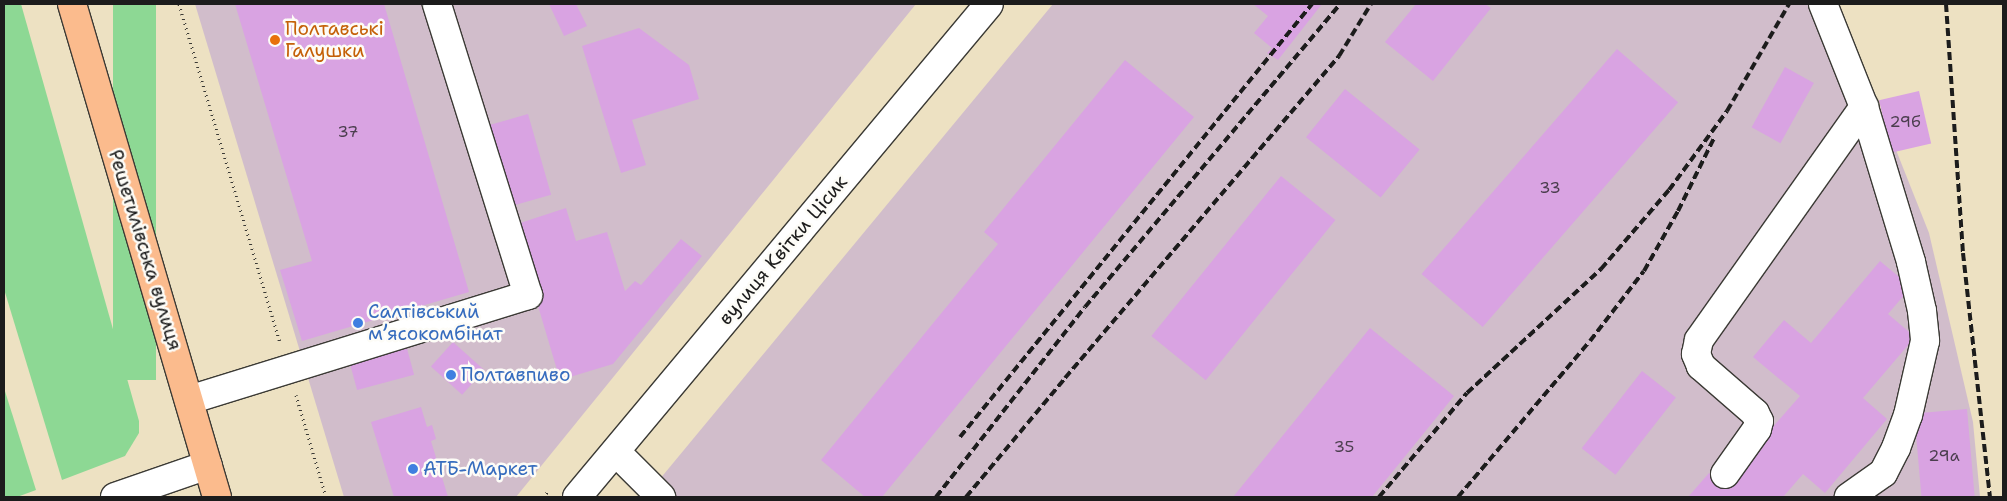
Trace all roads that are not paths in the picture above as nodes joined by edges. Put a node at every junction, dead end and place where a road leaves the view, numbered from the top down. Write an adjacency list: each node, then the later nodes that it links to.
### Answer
1 (72, 4): 6 (main road, Решетилівська вулиця)
2 (437, 4): 6 (street)
3 (989, 4): 7 (street, вулиця Квітки Цісик)
4 (1823, 4): 5 (street)
5 (1864, 107): 9 (street); 14 (street)
6 (189, 400): 8 (main road, Решетилівська вулиця)
7 (616, 452): 12 (street, вулиця Квітки Цісик); 13 (street)
8 (208, 465): 10 (street); 11 (main road, Решетилівська вулиця)
9 (1725, 474)
10 (115, 497)
11 (217, 497)
12 (578, 497)
13 (661, 497)
14 (1849, 497)

